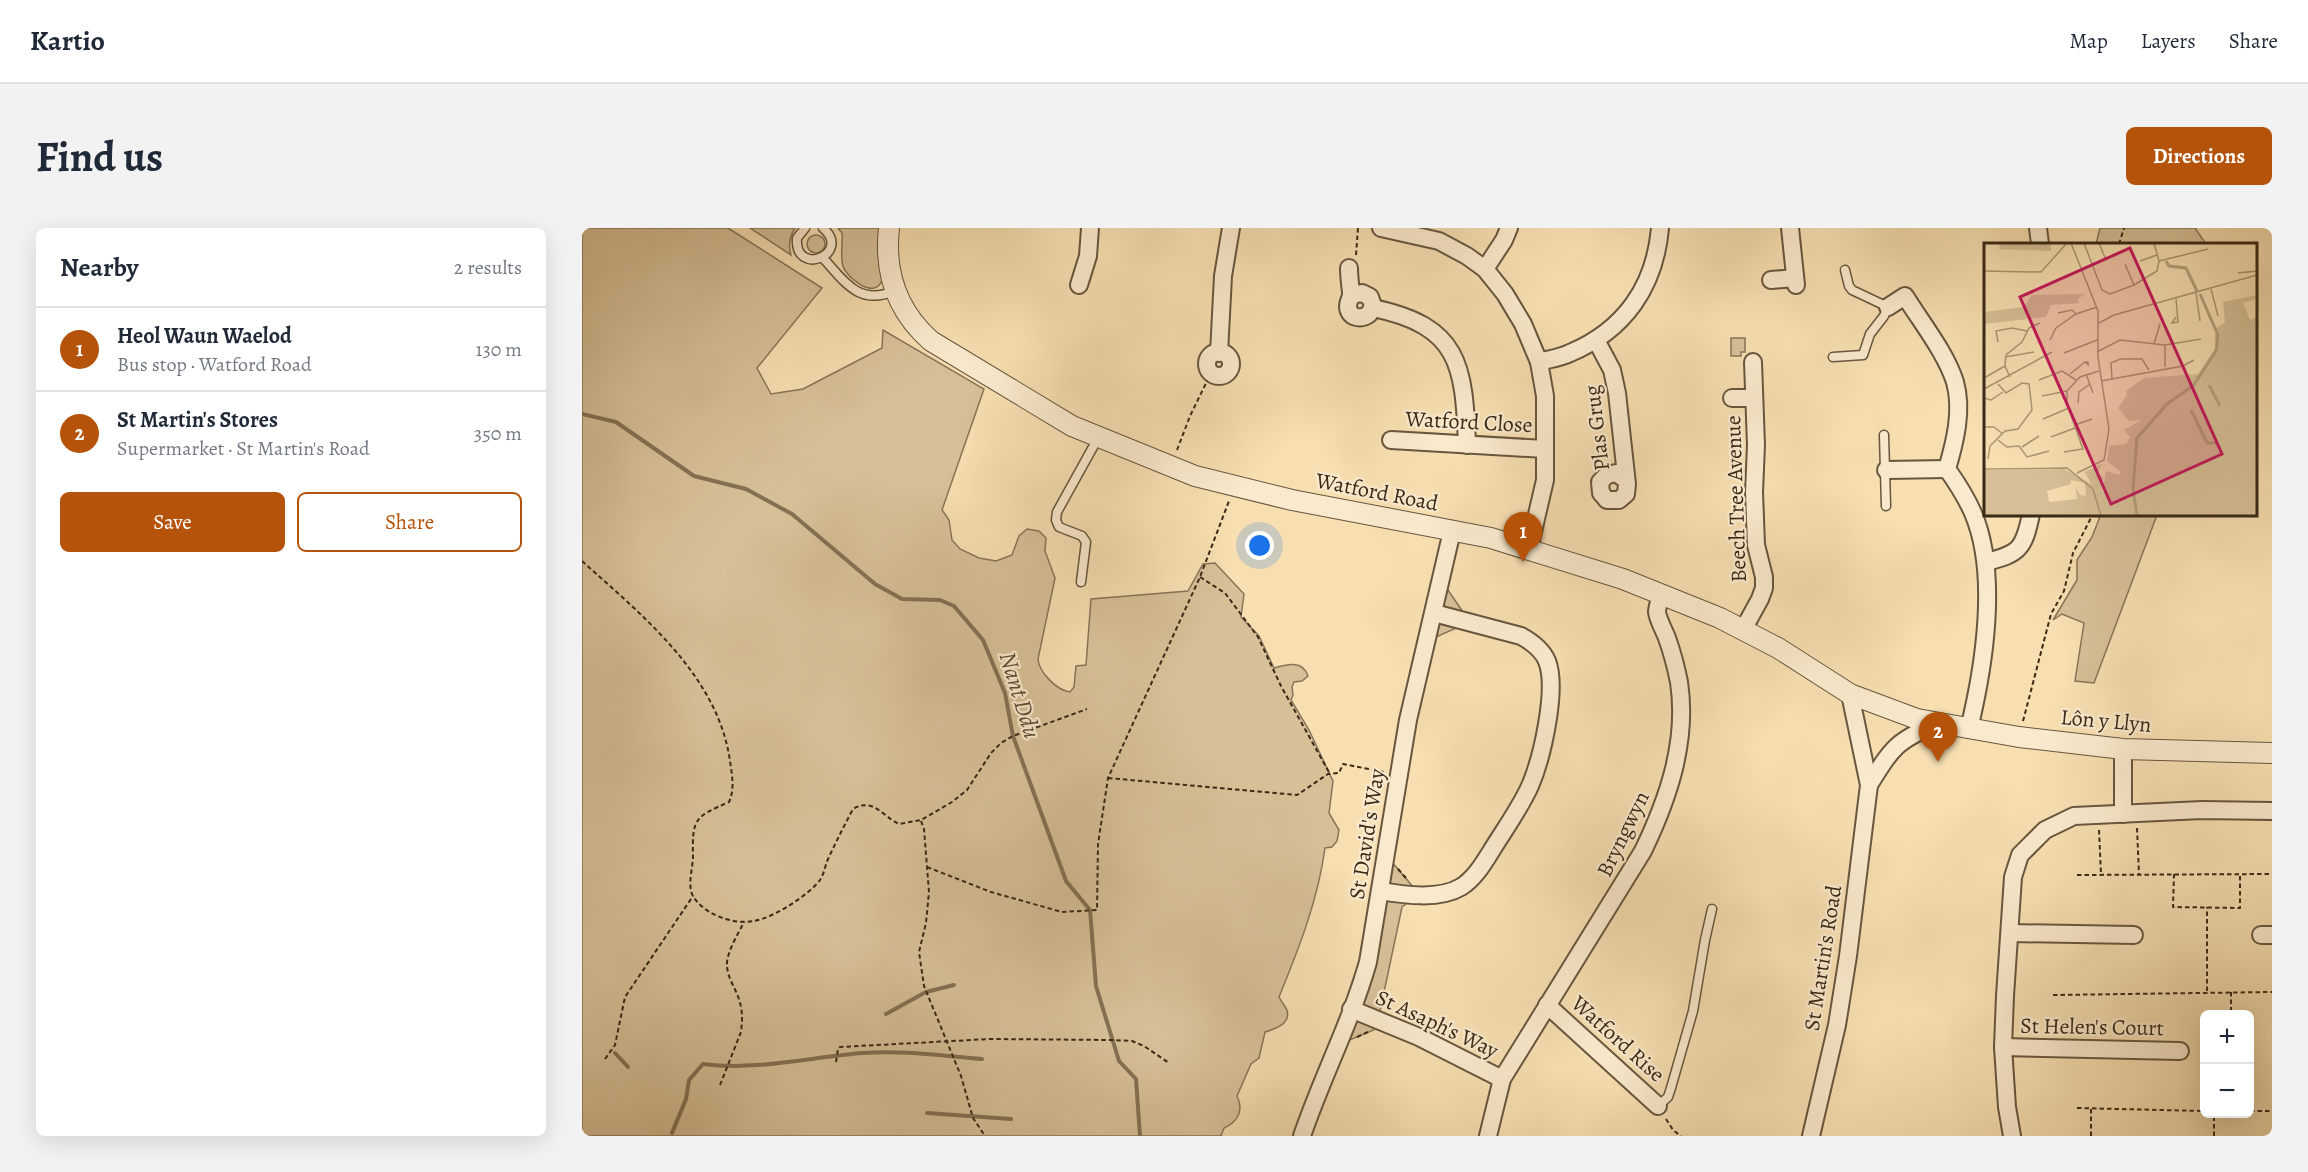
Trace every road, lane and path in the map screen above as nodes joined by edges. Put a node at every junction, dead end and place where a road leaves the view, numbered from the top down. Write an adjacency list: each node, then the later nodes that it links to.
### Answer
1 (805, 228): 15 (lane)
2 (823, 228): 15 (lane)
3 (889, 228): 21 (street, Watford Road)
4 (1090, 228): 20 (street)
5 (1232, 228): 27 (street)
6 (1358, 228): 16 (path)
7 (1381, 228): 17 (street)
8 (1509, 228): 17 (street)
9 (1660, 228): 23 (street)
10 (1790, 228): 19 (street)
11 (2038, 228): 13 (street)
12 (2124, 228): 14 (path)
13 (2040, 243)
14 (2119, 243)
15 (823, 258): 21 (lane)
16 (1349, 268): 33 (street)
17 (1485, 269): 25 (street)
18 (1845, 270): 22 (lane)
19 (1771, 280)
20 (1079, 285)
21 (894, 291): 31 (street, Watford Road)
22 (1888, 308): 24 (lane); 37 (street)
23 (1596, 340): 25 (street); 38 (street, Plas Grug)
24 (1833, 357)
25 (1539, 362): 34 (street)
26 (1753, 362): 29 (street, Beech Tree Avenue)
27 (1211, 373): 35 (path)
28 (1732, 398): 29 (street, Beech Tree Avenue)
29 (1754, 398): 51 (street, Beech Tree Avenue)
30 (1884, 435): 36 (lane)
31 (1098, 437): 35 (street, Watford Road); 48 (lane)
32 (1391, 440): 33 (street, Watford Close)
33 (1467, 445): 34 (street, Watford Close)
34 (1545, 449): 44 (street)
35 (1171, 466): 39 (street, Watford Road)
36 (1886, 470): 37 (street); 40 (lane)
37 (1947, 470): 46 (street)
38 (1626, 480)
39 (1234, 486): 43 (street, Watford Road); 47 (path)
40 (1886, 506)
41 (2031, 516): 46 (street)
42 (2092, 516): 56 (path)
43 (1452, 531): 44 (street, Watford Road); 50 (street, St David's Way)
44 (1529, 549): 49 (street, Watford Road)
45 (582, 561): 75 (path)
46 (1986, 562): 55 (street)
47 (1200, 577): 59 (path); 61 (path)
48 (1081, 582)
49 (1662, 594): 51 (street, Watford Road); 85 (street, Bryngwyn)
50 (1434, 613): 60 (street, St David's Way); 74 (street)
51 (1743, 630): 52 (street, Watford Road)
52 (1850, 694): 54 (street, Watford Road); 62 (street, St Martin's Road)
53 (1088, 710): 66 (path)
54 (1936, 724): 55 (street, Lôn y Llyn); 62 (street, St Martin's Road)
55 (1969, 729): 56 (street, Lôn y Llyn)
56 (2019, 737): 57 (street, Lôn y Llyn)
57 (2123, 749): 58 (street, Lôn y Llyn); 64 (street)
58 (2272, 753)
59 (1330, 774): 60 (path); 61 (path)
60 (1399, 775): 74 (street, St David's Way)
61 (1108, 778): 67 (path)
62 (1869, 785): 107 (street, St Martin's Road)
63 (2272, 812): 64 (street)
64 (2130, 814): 65 (street); 69 (path)
65 (2099, 815): 68 (path); 79 (street)
66 (921, 820): 67 (path); 78 (path)
67 (927, 867): 88 (path)
68 (2101, 874): 69 (path); 73 (path)
69 (2139, 874): 70 (path)
70 (2174, 874): 71 (path); 76 (path)
71 (2240, 874): 72 (path); 76 (path)
72 (2272, 874)
73 (2078, 875)
74 (1380, 891): 86 (street, St David's Way)
75 (693, 896): 78 (path); 91 (path)
76 (2207, 907): 81 (path)
77 (1712, 909): 96 (lane)
78 (744, 922): 95 (path)
79 (2010, 933): 80 (street); 89 (street)
80 (2134, 935)
81 (2206, 992): 82 (path); 84 (path)
82 (2231, 992): 83 (path); 87 (path)
83 (2272, 992)
84 (2053, 995)
85 (1547, 1005): 94 (street, Bryngwyn); 96 (street, Watford Rise)
86 (1352, 1010): 94 (street, St Asaph's Way); 104 (street, St David's Way)
87 (2231, 1010)
88 (947, 1041): 92 (path); 93 (path); 103 (path)
89 (2003, 1047): 90 (street, St Helen's Court); 108 (street)
90 (2180, 1051)
91 (605, 1059)
92 (836, 1062)
93 (1169, 1063)
94 (1503, 1079): 105 (street, Bryngwyn)
95 (720, 1085)
96 (1658, 1107): 106 (path)
97 (2077, 1108): 98 (path)
98 (2091, 1109): 99 (path); 109 (path)
99 (2200, 1111)
100 (2254, 1111): 101 (path)
101 (2272, 1111)
102 (2214, 1118): 110 (path)
103 (985, 1136)
104 (1302, 1136)
105 (1488, 1136)
106 (1681, 1136)
107 (1811, 1136)
108 (2012, 1136)
109 (2091, 1136)
110 (2214, 1136)

